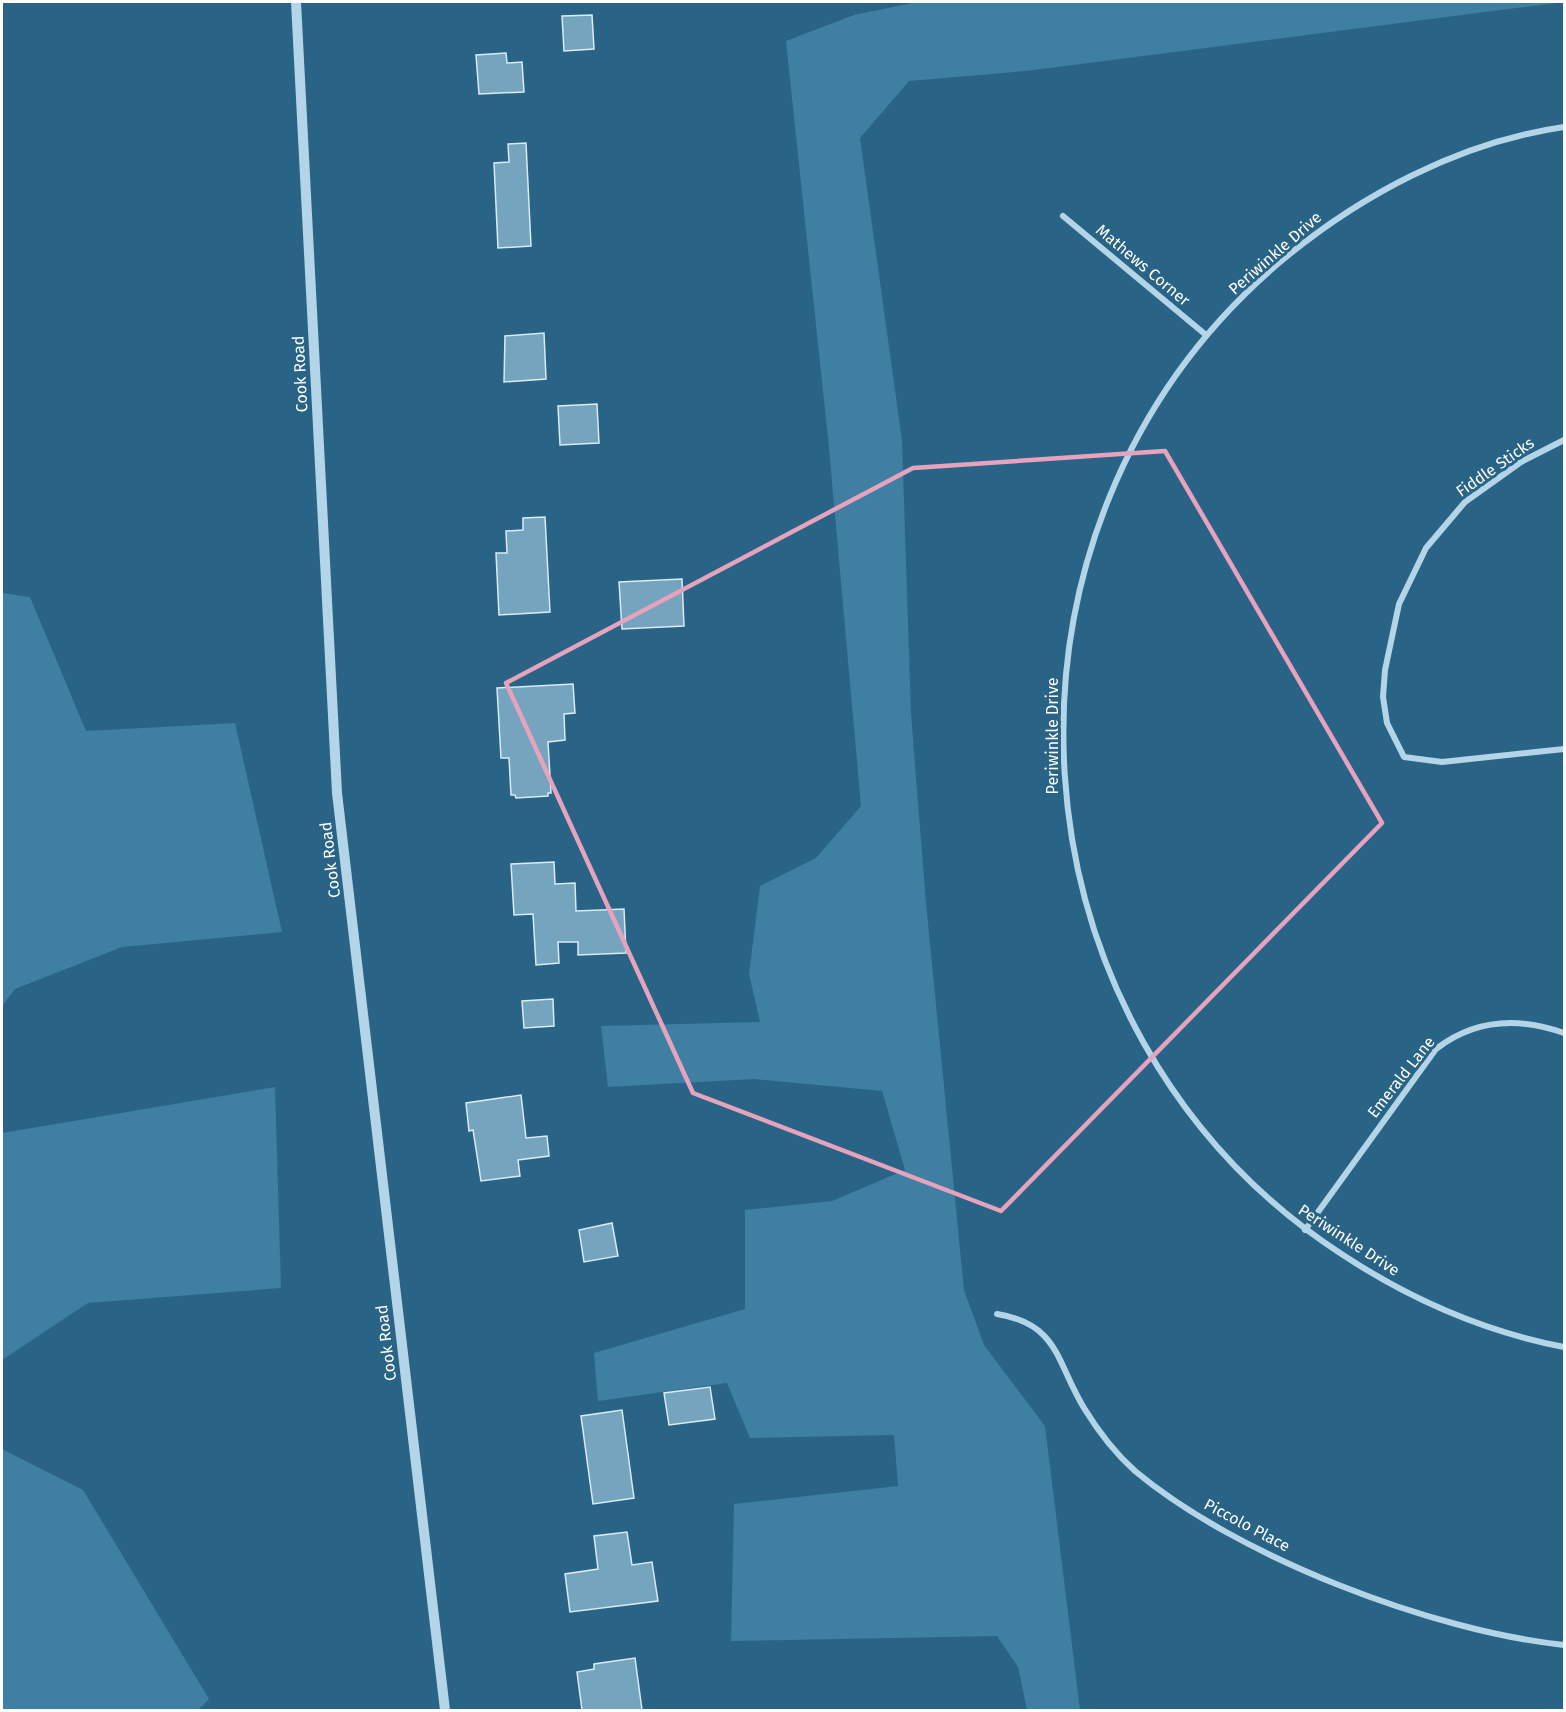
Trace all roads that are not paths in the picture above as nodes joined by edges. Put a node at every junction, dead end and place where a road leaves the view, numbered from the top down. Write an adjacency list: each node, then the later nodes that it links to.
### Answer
1 (296, 2): 12 (street, Cook Road)
2 (1564, 127): 4 (street, Periwinkle Drive)
3 (1063, 216): 4 (street, Mathews Corner)
4 (1206, 335): 8 (street, Periwinkle Drive)
5 (1564, 440): 6 (street, Fiddle Sticks)
6 (1564, 749)
7 (1564, 1033): 8 (street, Emerald Lane)
8 (1305, 1230): 10 (street, Periwinkle Drive)
9 (997, 1314): 11 (street, Piccolo Place)
10 (1564, 1347)
11 (1564, 1646)
12 (445, 1710)

